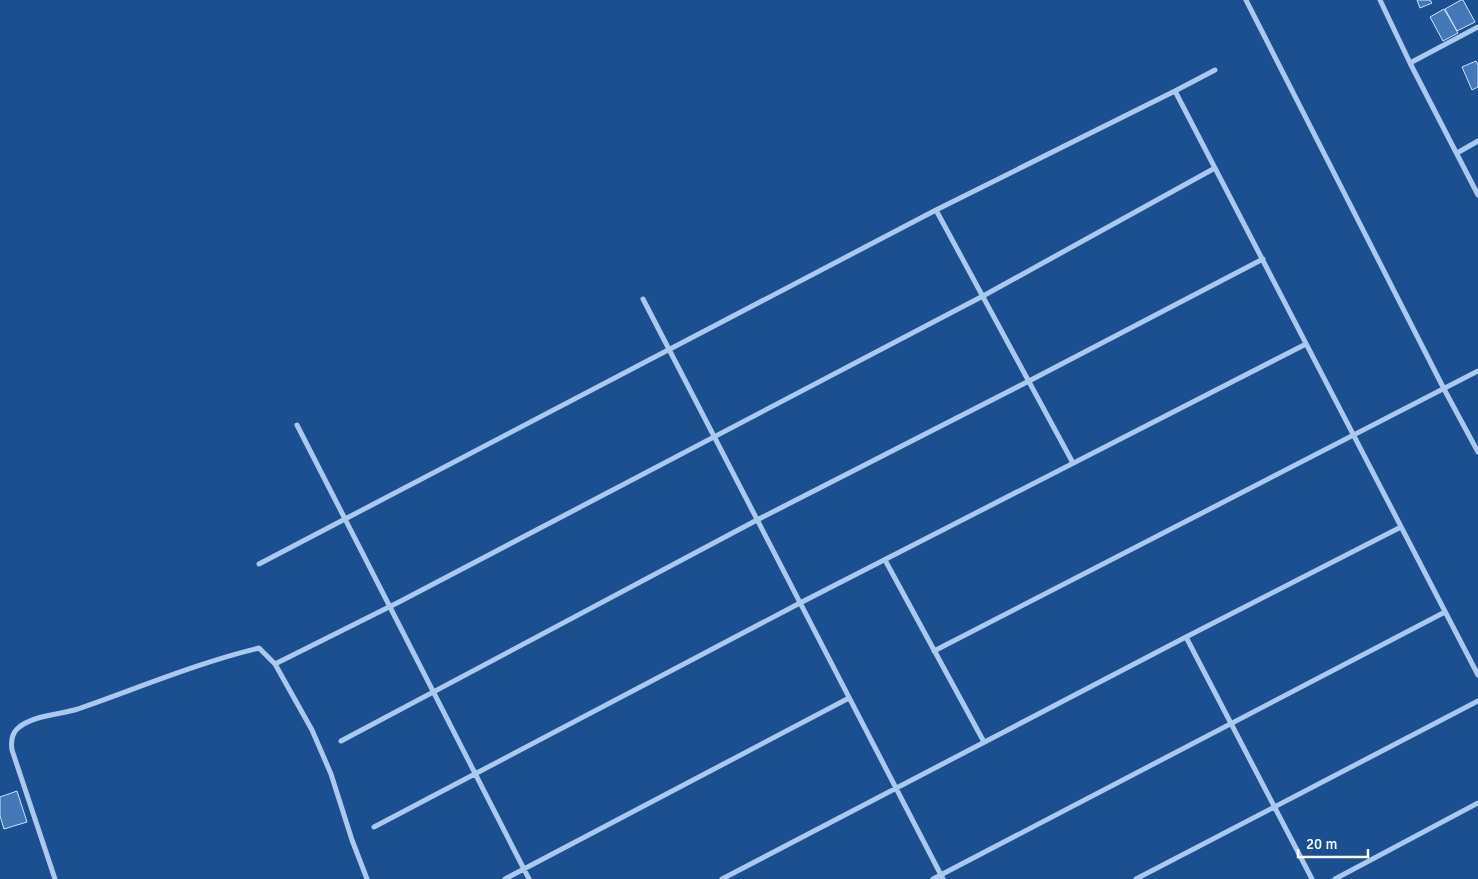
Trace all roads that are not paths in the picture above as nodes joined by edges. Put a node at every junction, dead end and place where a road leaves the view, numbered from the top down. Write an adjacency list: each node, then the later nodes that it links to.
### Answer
1 (1246, 0): 19 (street)
2 (1380, 0): 4 (street)
3 (1478, 27): 4 (street)
4 (1410, 63): 8 (street)
5 (1215, 70): 6 (street)
6 (1176, 91): 9 (street); 11 (street)
7 (1478, 141): 8 (street)
8 (1457, 152): 10 (street)
9 (1215, 168): 12 (street); 13 (street)
10 (1478, 195)
11 (936, 210): 13 (street); 16 (street)
12 (1263, 259): 15 (street); 18 (street)
13 (983, 296): 18 (street); 22 (street)
14 (643, 299): 16 (street)
15 (1306, 344): 21 (street); 24 (street)
16 (669, 350): 22 (street); 25 (street)
17 (1478, 371): 19 (street)
18 (1029, 382): 24 (street); 26 (street)
19 (1444, 389): 21 (street); 23 (street)
20 (297, 425): 25 (street)
21 (1354, 435): 27 (street); 34 (street)
22 (714, 437): 26 (street); 31 (street)
23 (1478, 452)
24 (1073, 463): 28 (street)
25 (345, 519): 29 (street); 31 (street)
26 (757, 520): 30 (street); 37 (street)
27 (1401, 527): 32 (street); 33 (street)
28 (885, 560): 30 (street); 34 (street)
29 (259, 564)
30 (800, 604): 38 (street); 43 (street)
31 (390, 607): 35 (street); 37 (street)
32 (1445, 612): 36 (street); 40 (street)
33 (1186, 637): 40 (street); 42 (street)
34 (934, 651): 42 (street)
35 (275, 664): 50 (street); 51 (street)
36 (1478, 676)
37 (433, 692): 41 (street); 43 (street)
38 (849, 698): 44 (street); 48 (street)
39 (1478, 701): 46 (street)
40 (1231, 724): 46 (street); 49 (street)
41 (341, 740)
42 (984, 742): 44 (street)
43 (475, 774): 47 (street); 48 (street)
44 (896, 788): 49 (street); 54 (street)
45 (1478, 803): 58 (street)
46 (1275, 807): 56 (street); 57 (street)
47 (374, 827)
48 (524, 869): 52 (street); 53 (street)
49 (942, 877): 55 (street)
50 (55, 879)
51 (366, 879)
52 (505, 879)
53 (529, 879)
54 (722, 879)
55 (933, 879)
56 (1136, 879)
57 (1312, 879)
58 (1335, 879)

